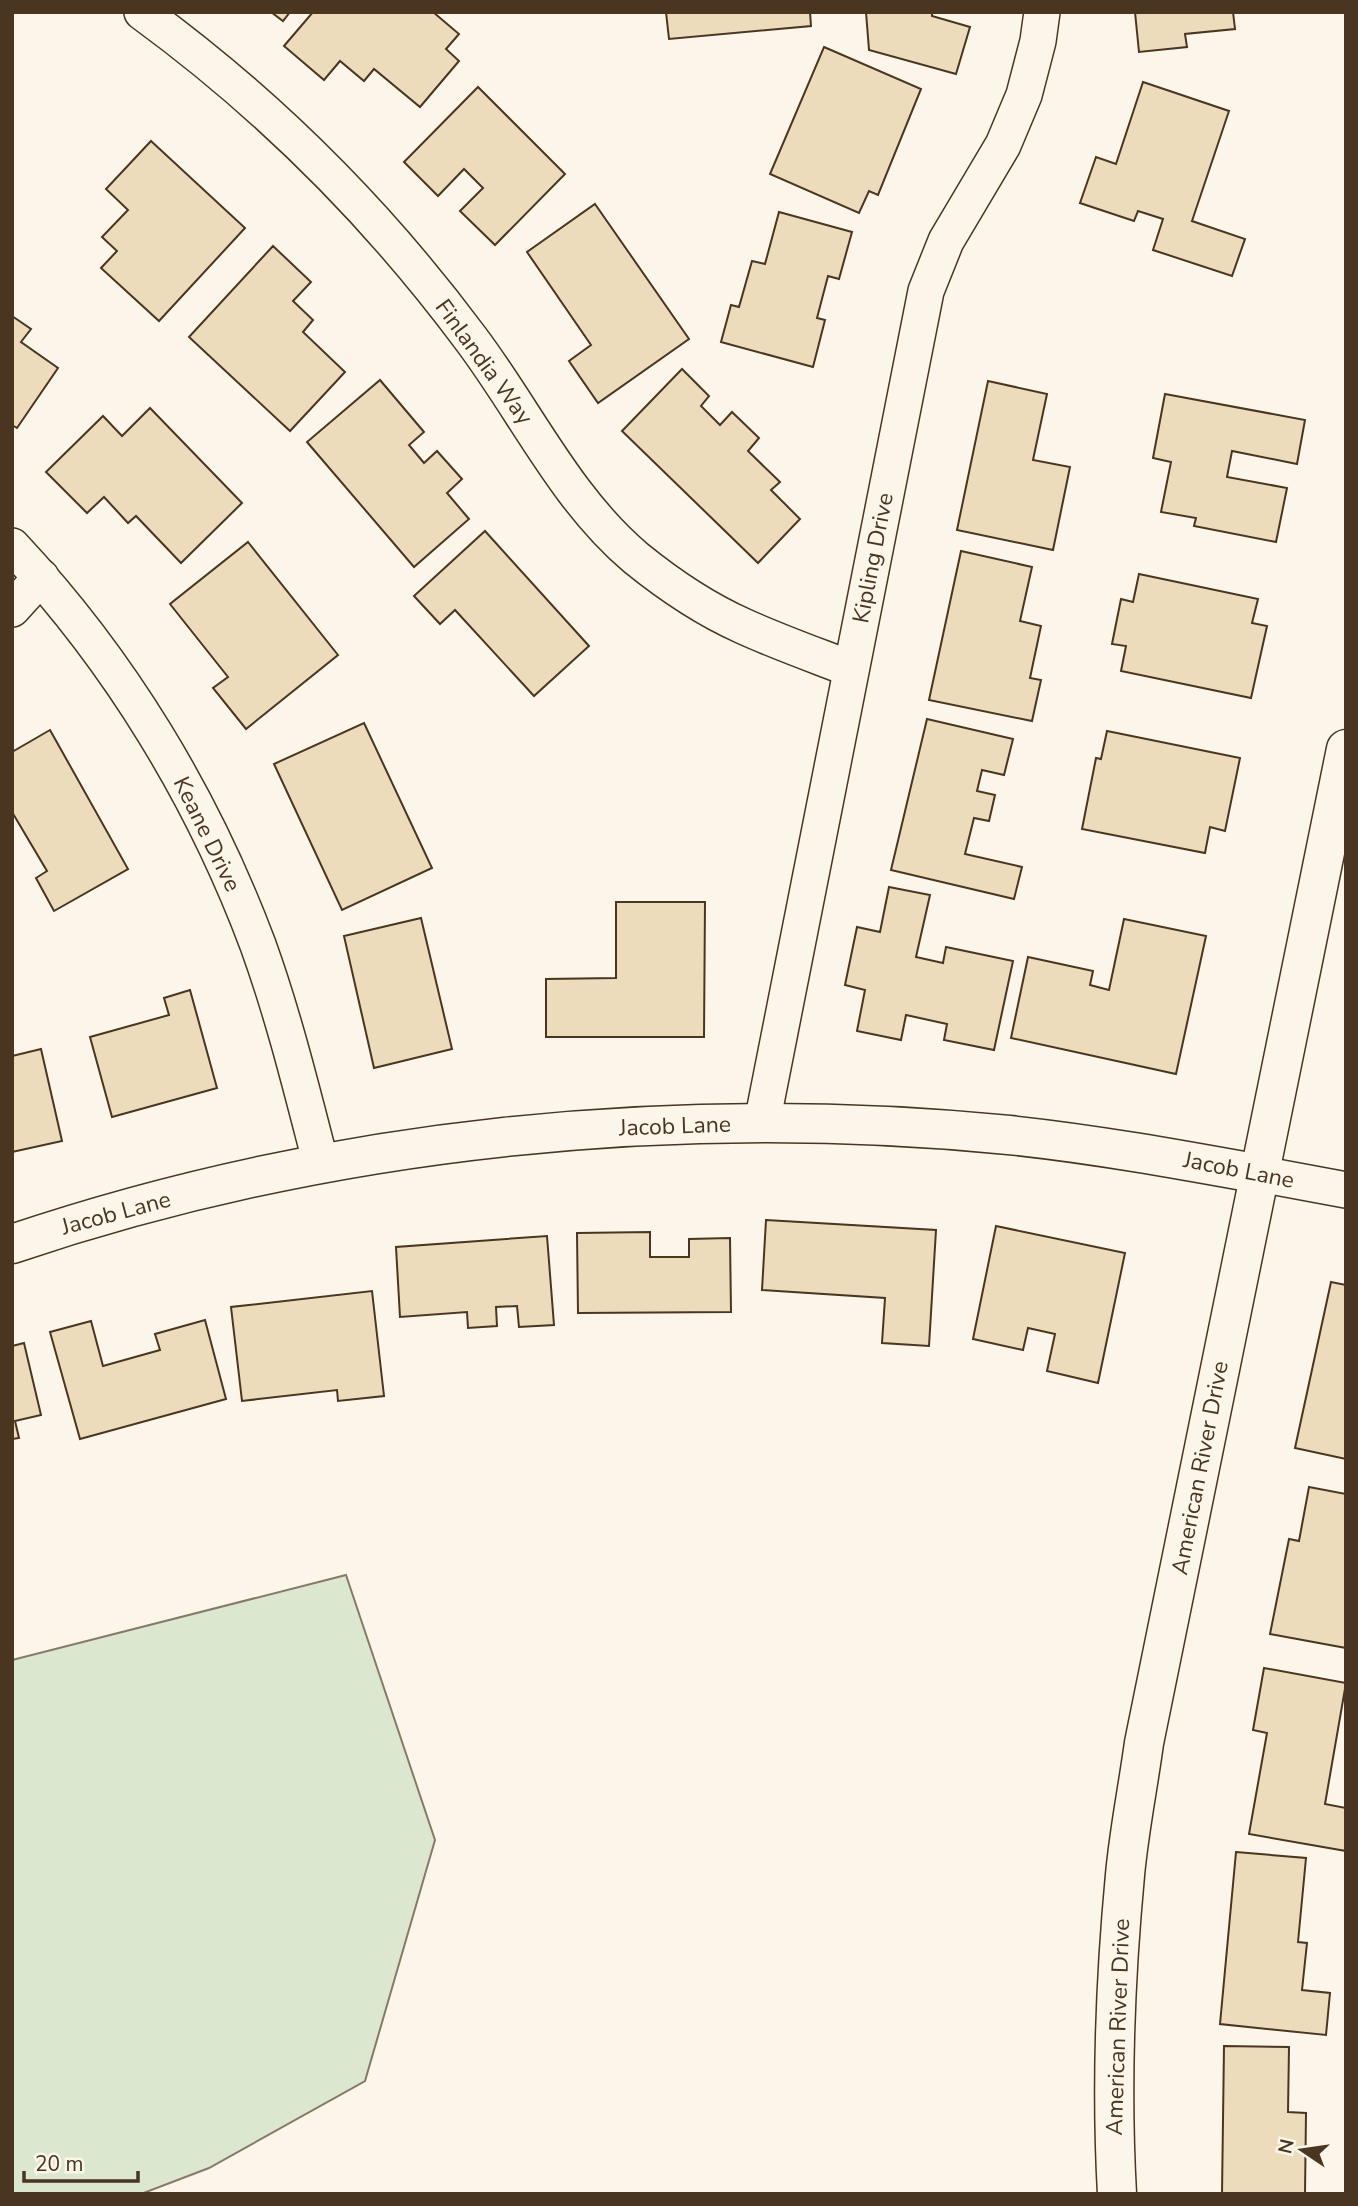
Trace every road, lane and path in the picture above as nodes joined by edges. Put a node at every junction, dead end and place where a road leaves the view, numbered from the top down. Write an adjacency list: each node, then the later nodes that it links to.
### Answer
1 (142, 12): 6 (street, Finlandia Way)
2 (1042, 12): 6 (street, Kipling Drive)
3 (12, 546): 4 (street, Keane Drive)
4 (41, 577): 5 (street); 9 (street, Keane Drive)
5 (12, 610)
6 (851, 669): 8 (street, Kipling Drive)
7 (1346, 749): 10 (street, American River Drive)
8 (762, 1123): 9 (street, Jacob Lane); 10 (street, Jacob Lane)
9 (321, 1164): 12 (street, Jacob Lane)
10 (1260, 1174): 11 (street, Jacob Lane); 13 (street, American River Drive)
11 (1346, 1190)
12 (12, 1244)
13 (1117, 2194)

